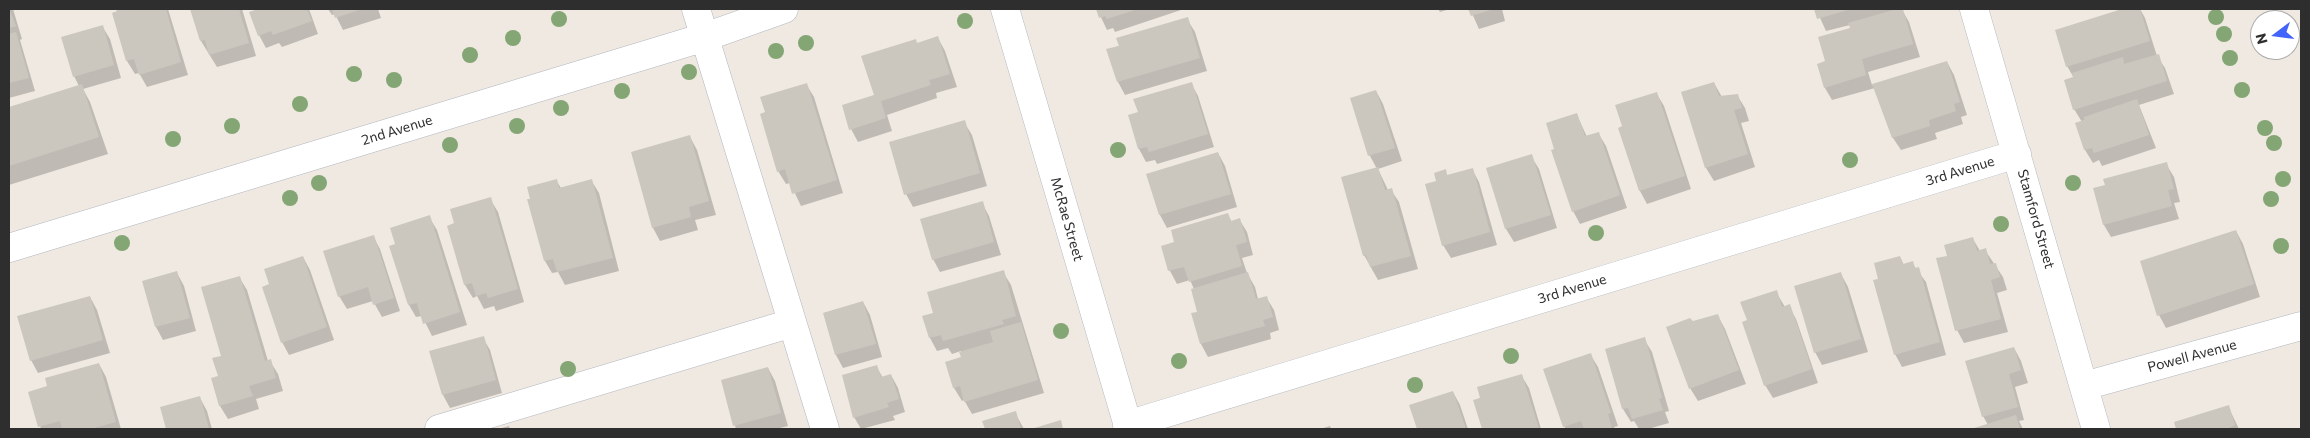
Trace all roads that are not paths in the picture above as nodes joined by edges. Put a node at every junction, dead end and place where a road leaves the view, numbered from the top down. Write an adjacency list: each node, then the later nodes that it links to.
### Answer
1 (696, 9): 5 (street)
2 (784, 9): 5 (street, 2nd Avenue)
3 (1005, 9): 11 (street, McRae Street)
4 (1974, 9): 6 (street, Stamford Street)
5 (705, 37): 7 (street, 2nd Avenue); 8 (street)
6 (2017, 154): 10 (street, Stamford Street); 11 (street, 3rd Avenue)
7 (9, 248)
8 (792, 323): 12 (street); 13 (street)
9 (2301, 326): 10 (street, Powell Avenue)
10 (2084, 386): 14 (street, Stamford Street)
11 (1128, 427)
12 (439, 429)
13 (825, 429)
14 (2096, 429)

